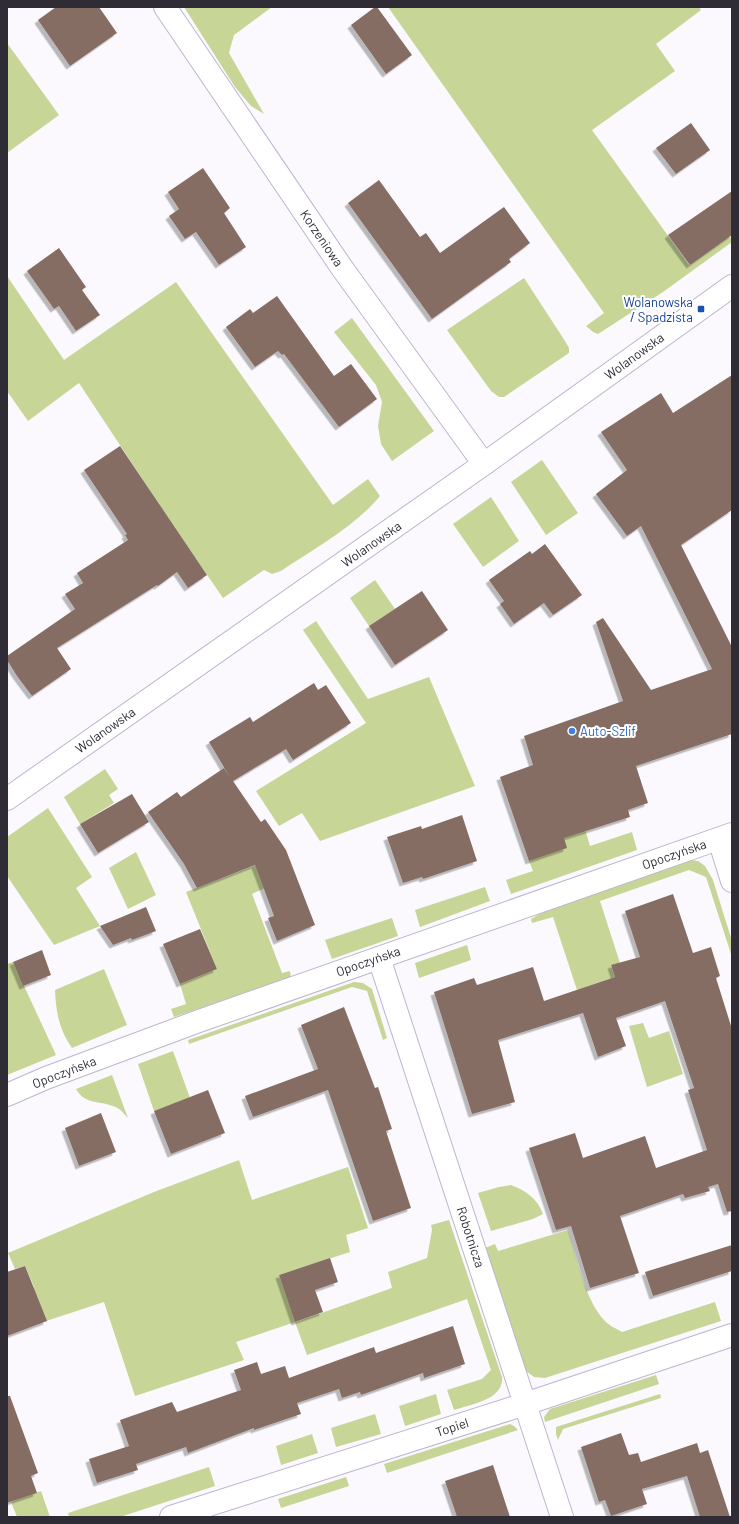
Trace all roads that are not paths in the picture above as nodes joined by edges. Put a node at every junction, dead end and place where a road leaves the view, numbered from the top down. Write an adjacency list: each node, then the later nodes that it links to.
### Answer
1 (165, 7): 3 (street, Korzeniowa)
2 (732, 286): 3 (street, Wolanowska)
3 (484, 464): 4 (street, Wolanowska)
4 (7, 799)
5 (725, 836): 6 (street); 7 (street, Opoczyńska)
6 (732, 881)
7 (379, 958): 8 (street, Opoczyńska); 10 (street, Robotnicza)
8 (7, 1095)
9 (732, 1335): 10 (street, Topiel)
10 (525, 1404): 11 (street, Topiel); 12 (street, Robotnicza)
11 (171, 1517)
12 (562, 1517)

